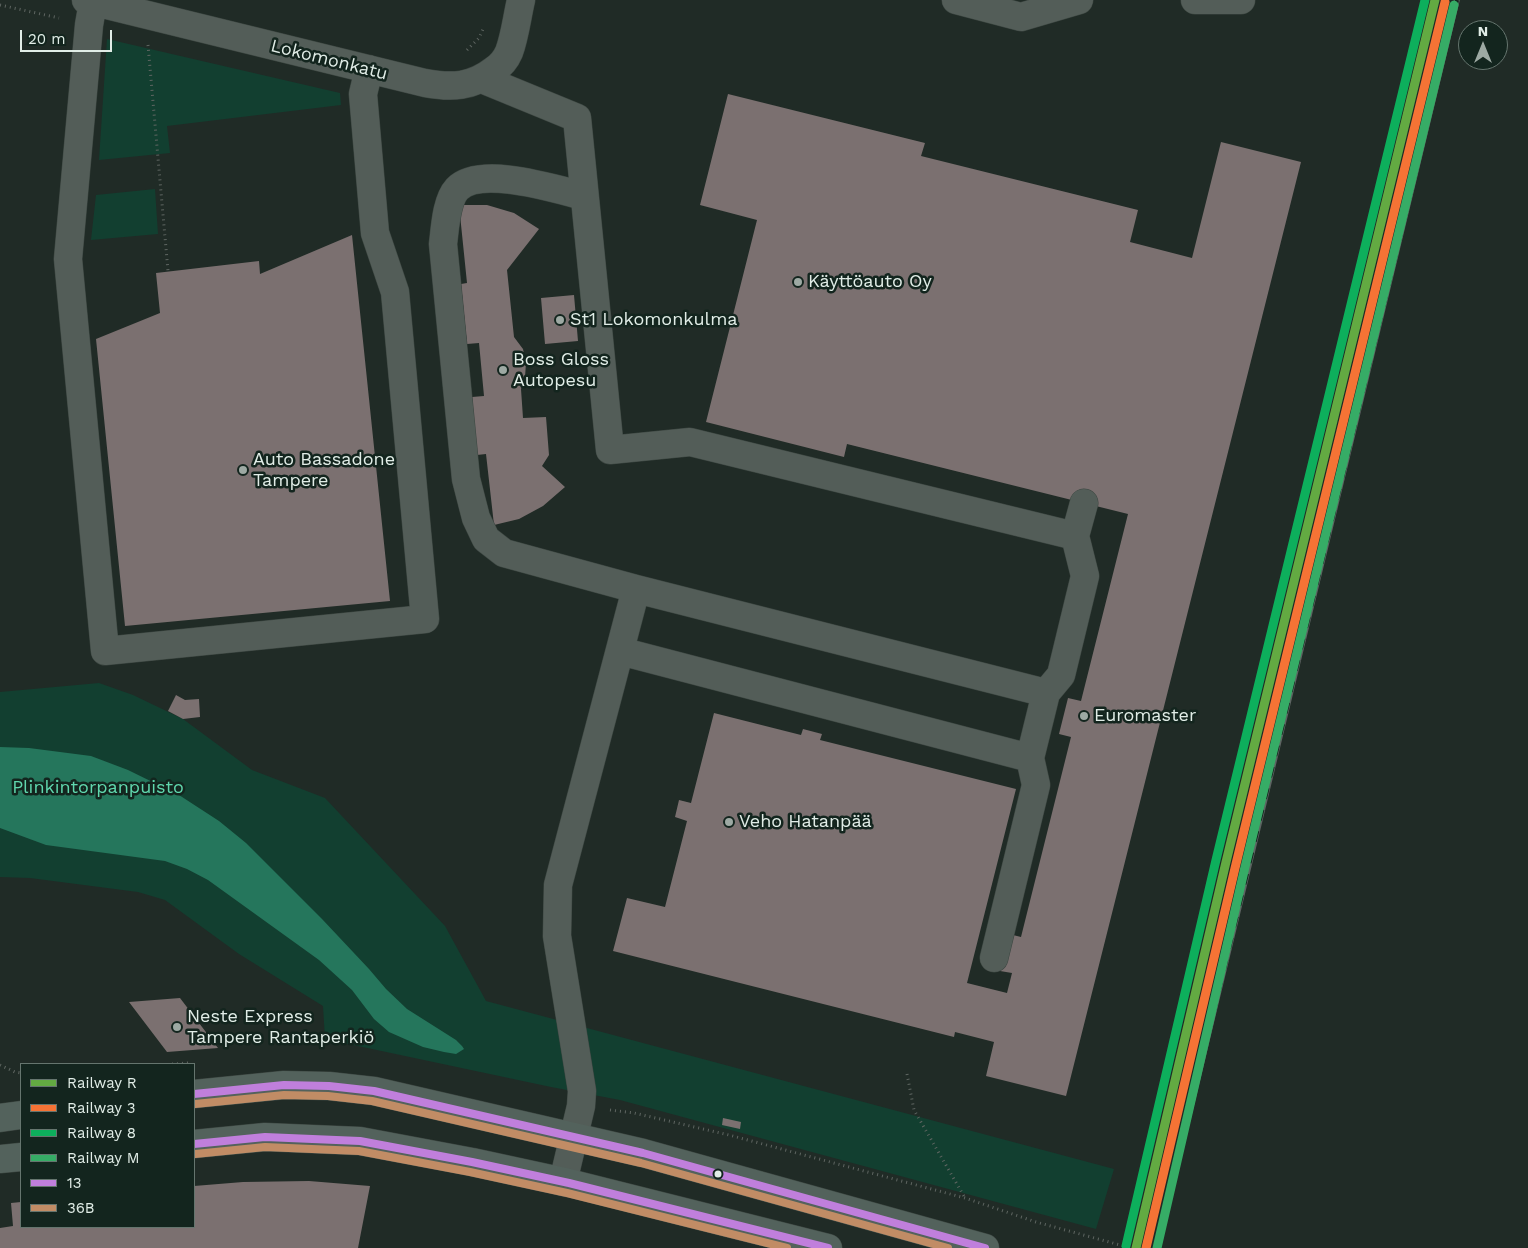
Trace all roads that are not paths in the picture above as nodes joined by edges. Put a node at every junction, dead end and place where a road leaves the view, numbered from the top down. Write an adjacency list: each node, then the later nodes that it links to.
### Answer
1 (521, 0): 8 (street, Lokomonkatu)
2 (956, 0): 3 (street)
3 (1079, 0)
4 (1195, 0): 5 (street)
5 (1241, 0)
6 (104, 2): 7 (street, Lokomonkatu); 7 (street)
7 (369, 70): 8 (street, Lokomonkatu)
8 (482, 79): 9 (street)
9 (584, 196): 11 (street); 12 (street)
10 (1084, 503): 11 (street)
11 (1075, 536): 14 (street)
12 (636, 589): 13 (street); 14 (street)
13 (620, 651): 15 (street); 20 (street)
14 (1046, 693): 15 (street)
15 (1030, 758): 16 (street)
16 (994, 958)
17 (195, 1094): 20 (main road)
18 (20, 1115): 19 (main road)
19 (0, 1118)
20 (574, 1136): 24 (street); 25 (main road)
21 (195, 1144): 24 (main road)
22 (20, 1157): 23 (main road)
23 (0, 1159)
24 (563, 1182): 26 (main road)
25 (958, 1244): 27 (main road)
26 (828, 1248)
27 (985, 1248)

